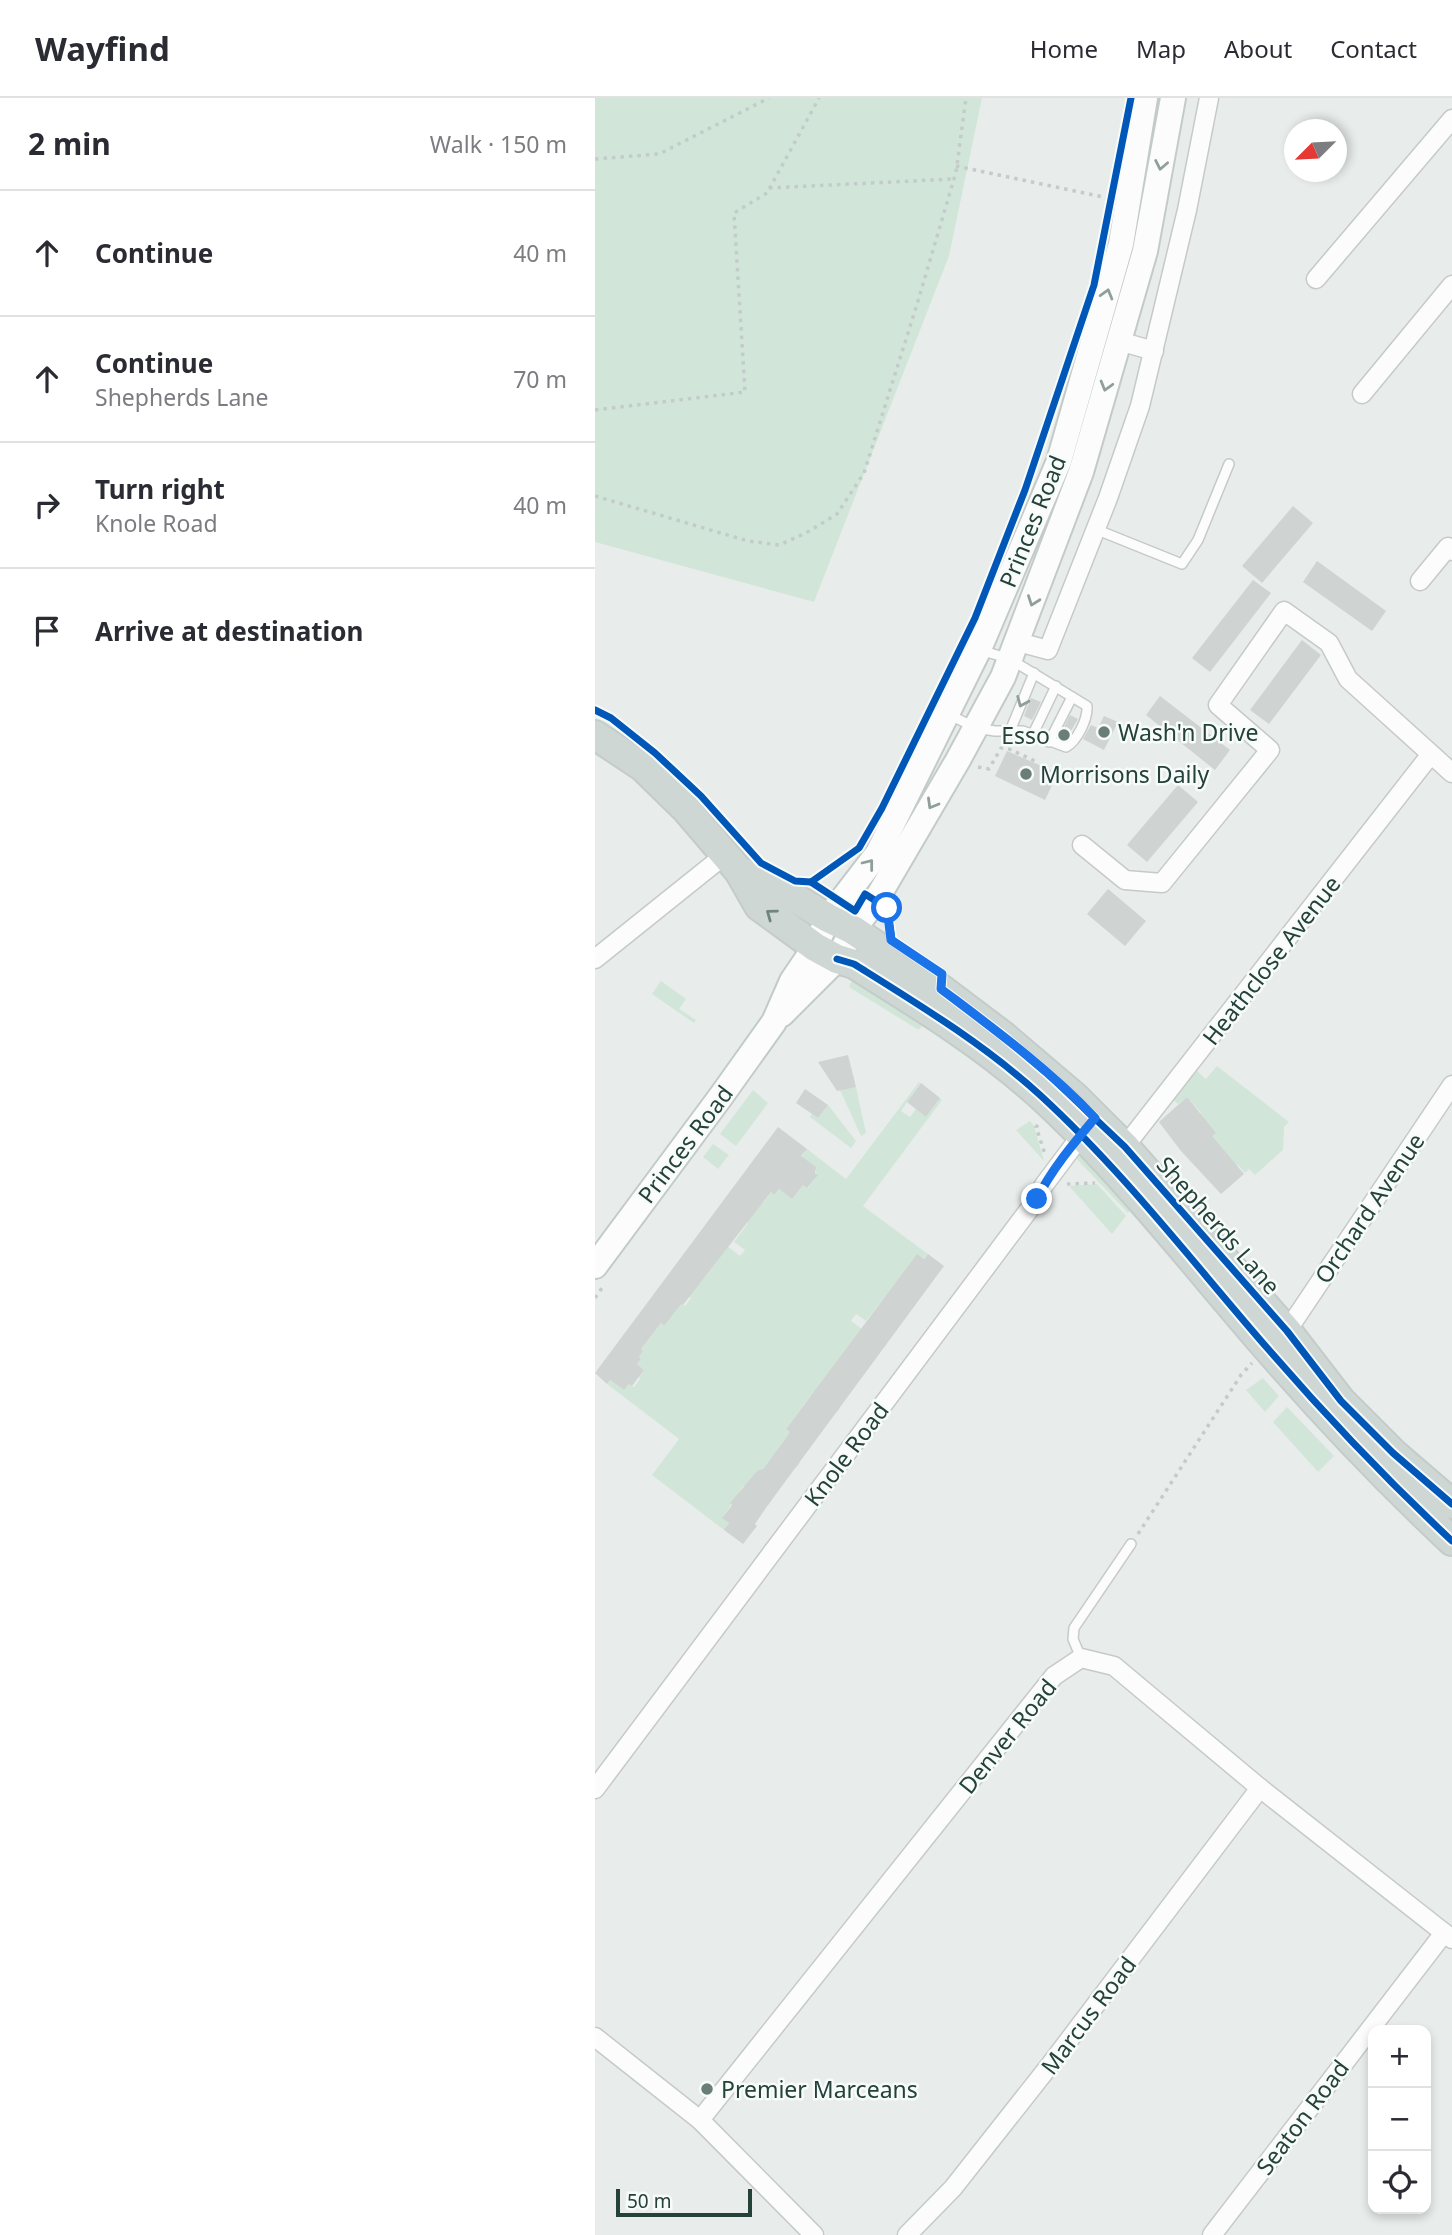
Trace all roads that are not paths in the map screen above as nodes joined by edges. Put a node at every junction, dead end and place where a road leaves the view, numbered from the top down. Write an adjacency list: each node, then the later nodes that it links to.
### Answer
1 (1145, 98): 14 (main road, Princes Road, one-way to 1)
2 (1174, 98): 7 (main road, Princes Road, one-way to 7)
3 (1209, 98): 8 (street)
4 (1452, 119): 5 (street)
5 (1316, 279)
6 (1452, 285): 9 (street)
7 (1119, 341): 8 (street); 15 (main road, Princes Road, one-way to 15)
8 (1154, 351): 11 (street)
9 (1362, 394)
10 (1229, 464): 11 (lane)
11 (1095, 529): 15 (street)
12 (1452, 551): 13 (street)
13 (1420, 581)
14 (979, 649): 15 (lane); 19 (main road, Princes Road)
15 (1014, 650): 16 (lane); 20 (main road, Princes Road)
16 (1034, 673): 17 (lane); 21 (lane, one-way to 21)
17 (1056, 686): 18 (lane); 22 (lane)
18 (1072, 697): 24 (lane); 24 (lane)
19 (947, 714): 20 (lane); 29 (main road, Princes Road, one-way to 19)
20 (976, 728): 21 (lane); 29 (main road, Princes Road, one-way to 29)
21 (1010, 731): 22 (lane)
22 (1033, 734): 24 (lane)
23 (595, 735): 28 (main road, Shepherds Lane)
24 (1049, 742)
25 (1431, 754): 26 (street); 27 (street); 34 (street, Heathclose Avenue)
26 (1452, 773)
27 (1082, 845)
28 (732, 862): 29 (main road, Shepherds Lane); 30 (main road, Shepherds Lane, one-way to 28); 31 (street)
29 (841, 924): 30 (main road, Princes Road); 33 (main road, Shepherds Lane)
30 (826, 953): 33 (main road, Shepherds Lane); 35 (main road, Princes Road)
31 (595, 959)
32 (1452, 1084): 36 (street, Orchard Avenue)
33 (1088, 1127): 34 (main road, Shepherds Lane); 41 (street, Knole Road)
34 (1110, 1165): 36 (main road, Shepherds Lane); 37 (main road, Shepherds Lane)
35 (595, 1266)
36 (1286, 1331): 37 (main road, Shepherds Lane)
37 (1449, 1516)
38 (1131, 1544): 39 (lane)
39 (1081, 1658): 40 (street); 44 (street, Denver Road)
40 (1260, 1788): 42 (street); 46 (street, Marcus Road)
41 (595, 1789)
42 (1448, 1936): 47 (street, Seaton Road)
43 (595, 2037): 44 (street)
44 (700, 2120): 45 (street)
45 (804, 2232)
46 (907, 2235)
47 (1212, 2235)

